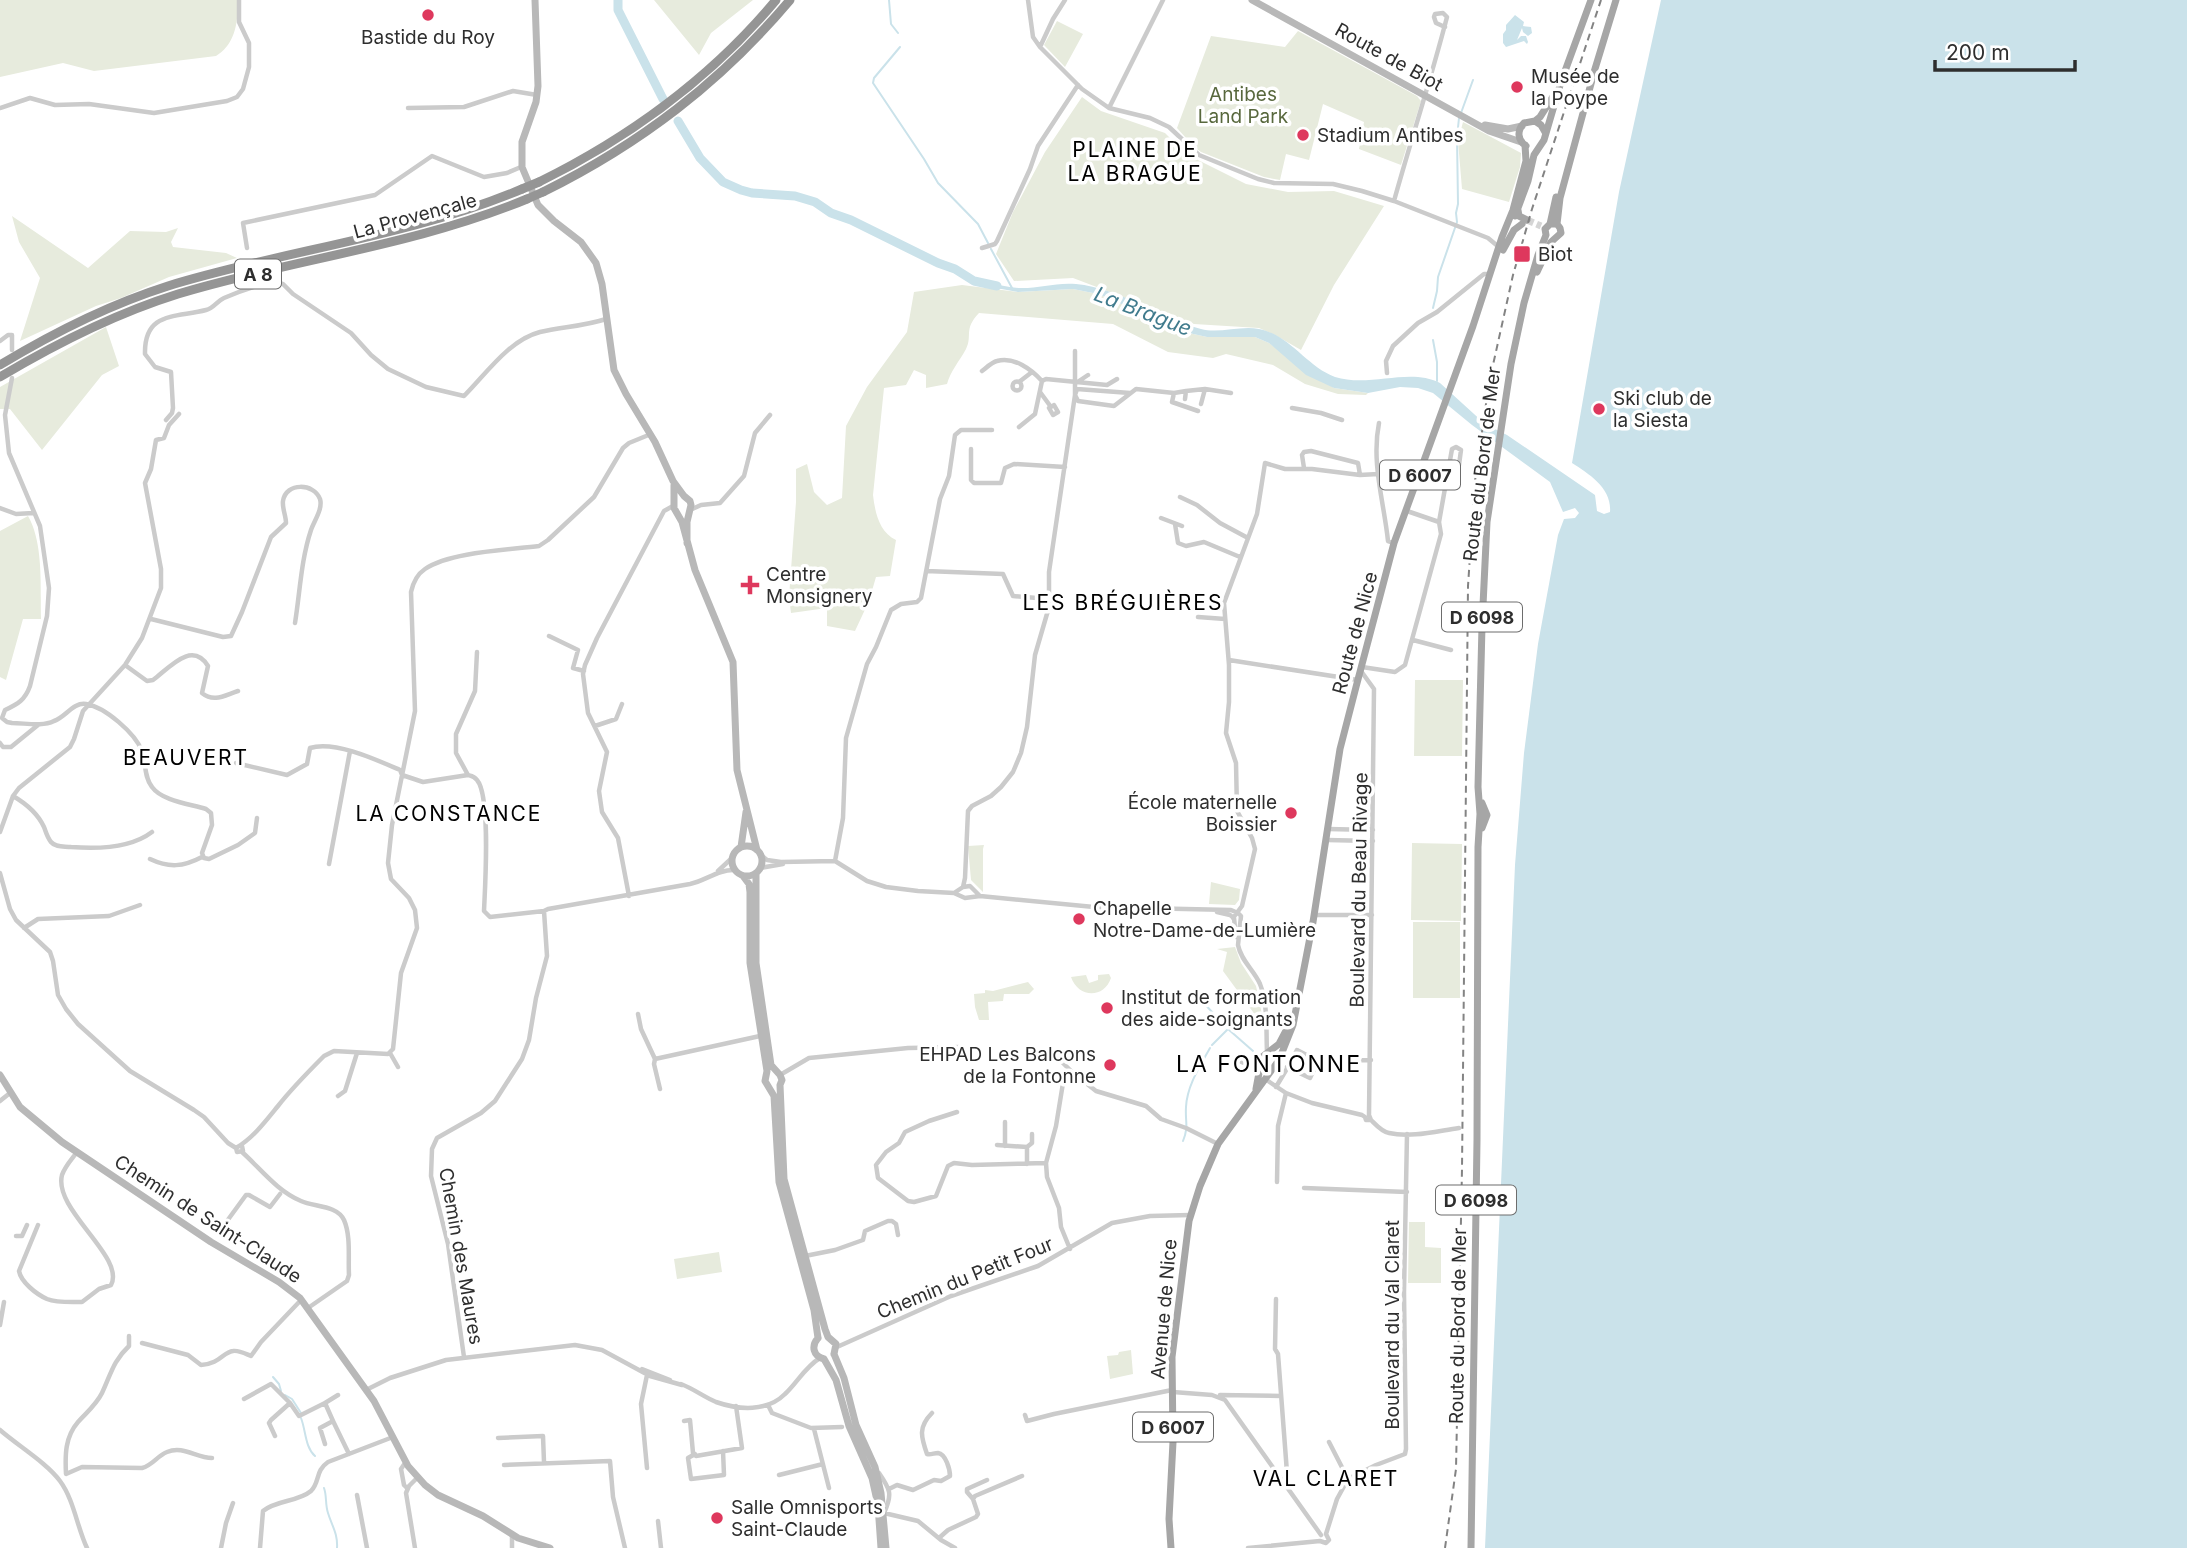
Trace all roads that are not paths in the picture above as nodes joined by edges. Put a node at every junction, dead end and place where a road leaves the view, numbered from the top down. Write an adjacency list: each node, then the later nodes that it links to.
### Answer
1 (239, 0): 17 (street)
2 (536, 0): 15 (street)
3 (776, 0): 20 (highway, La Provençale / A 8)
4 (790, 0): 20 (highway, La Provençale / A 8)
5 (1028, 0): 12 (street)
6 (1065, 0): 12 (street)
7 (1163, 0): 19 (street)
8 (1252, 0): 16 (street, Route de Biot)
9 (1591, 0): 13 (main road)
10 (1616, 0): 287 (main road, Route du Bord de Mer / D 6098)
11 (1445, 27): 16 (street)
12 (1040, 47): 14 (street)
13 (1561, 82): 21 (main road); 24 (main road)
14 (1078, 85): 19 (street); 32 (street)
15 (537, 95): 18 (street); 27 (street)
16 (1424, 95): 22 (street, Route de Biot); 28 (street)
17 (0, 108)
18 (408, 108)
19 (1109, 108): 28 (street)
20 (658, 118): 38 (highway, La Provençale / A 8, bridge); 43 (highway, La Provençale / A 8, bridge)
21 (1535, 121): 23 (main road); 24 (main road)
22 (1475, 122): 23 (street); 25 (street, Route de Biot)
23 (1522, 125): 25 (main road)
24 (1545, 132): 26 (main road)
25 (1523, 144): 26 (main road); 29 (main road, Route de Nice / D 6007)
26 (1540, 144): 29 (main road, Route de Nice / D 6007)
27 (522, 167): 31 (street); 34 (street)
28 (1394, 201): 30 (street)
29 (1515, 212): 30 (main road, Route de Nice / D 6007); 30 (main road, Route de Nice / D 6007); 30 (main road)
30 (1498, 246): 33 (main road, Route de Nice / D 6007)
31 (247, 247)
32 (982, 248)
33 (1492, 271): 41 (street); 83 (main road, Route de Nice / D 6007)
34 (606, 319): 65 (street); 70 (street)
35 (0, 341): 36 (street)
36 (12, 350)
37 (1075, 351): 47 (street)
38 (0, 365)
39 (982, 370): 40 (street)
40 (1033, 372): 46 (street); 48 (street)
41 (1387, 373)
42 (1087, 375): 47 (street)
43 (0, 377)
44 (12, 378): 84 (street)
45 (1117, 379): 47 (street)
46 (1042, 381): 47 (street); 50 (street)
47 (1076, 381): 56 (street)
48 (1019, 382)
49 (1205, 389): 51 (street); 55 (street); 59 (street)
50 (1040, 391): 60 (street); 68 (street)
51 (1186, 391): 54 (street); 57 (street)
52 (1115, 392): 53 (street); 56 (street); 58 (street)
53 (1130, 393): 54 (street); 58 (street)
54 (1173, 393): 62 (street)
55 (1231, 393)
56 (1075, 395): 58 (street); 73 (street)
57 (1185, 399)
58 (1119, 403)
59 (1201, 404)
60 (1051, 407)
61 (1292, 408): 66 (street)
62 (1198, 411)
63 (179, 414): 96 (street)
64 (770, 415): 82 (street)
65 (166, 420)
66 (1342, 420)
67 (1379, 423): 75 (street)
68 (1019, 427)
69 (992, 430): 93 (street)
70 (651, 434): 77 (street); 116 (street)
71 (971, 449): 73 (street)
72 (1460, 465): 86 (street)
73 (1065, 467): 94 (street)
74 (1304, 468): 76 (street); 76 (street); 89 (street)
75 (1378, 474): 76 (street); 91 (street)
76 (1360, 475)
77 (673, 481): 78 (street); 80 (street)
78 (684, 496): 80 (street); 82 (street)
79 (1180, 497): 89 (street)
80 (675, 506): 82 (street); 90 (street); 106 (street)
81 (0, 508): 84 (street)
82 (690, 508): 90 (street)
83 (1407, 511): 86 (street); 91 (main road, Route de Nice / D 6007)
84 (33, 513): 111 (street)
85 (1161, 517): 87 (street)
86 (1439, 522): 100 (street)
87 (1175, 524): 88 (street); 92 (street)
88 (1182, 526)
89 (1248, 538): 92 (street)
90 (687, 543): 119 (street)
91 (1394, 544): 105 (main road, Route de Nice / D 6007)
92 (1240, 557): 97 (street)
93 (926, 571): 94 (street); 133 (street)
94 (1049, 599): 141 (street)
95 (1198, 617): 97 (street)
96 (151, 619): 98 (street); 104 (street)
97 (1225, 619): 103 (street)
98 (295, 622)
99 (549, 636): 106 (street)
100 (1412, 640): 101 (street); 105 (street)
101 (1451, 650)
102 (477, 652): 117 (street)
103 (1229, 660): 107 (street); 149 (street)
104 (125, 665): 108 (street); 110 (street)
105 (1361, 669): 107 (main road, Route de Nice / D 6007); 123 (street, Boulevard du Beau Rivage)
106 (584, 671): 112 (street)
107 (1358, 680): 122 (main road, Route de Nice / D 6007)
108 (238, 691)
109 (622, 704): 112 (street)
110 (89, 705): 111 (street); 118 (street); 130 (street)
111 (39, 724): 113 (street)
112 (594, 726): 145 (street)
113 (0, 743)
114 (350, 751): 115 (street); 116 (street); 135 (street)
115 (236, 763)
116 (402, 775): 117 (street); 161 (street)
117 (468, 775): 148 (street)
118 (13, 796): 121 (street); 125 (street)
119 (746, 808): 128 (street); 129 (street)
120 (257, 818): 130 (street)
121 (1, 824): 124 (street)
122 (1327, 829): 123 (street); 126 (main road, Route de Nice / D 6007)
123 (1371, 830): 127 (street, Boulevard du Beau Rivage)
124 (0, 832)
125 (152, 832)
126 (1326, 840): 127 (street); 150 (main road, Route de Nice / D 6007)
127 (1371, 841): 151 (street, Boulevard du Beau Rivage)
128 (741, 847): 129 (street); 131 (street)
129 (759, 853): 134 (street); 137 (street)
130 (202, 857): 132 (street)
131 (733, 857): 136 (street); 139 (street)
132 (150, 859)
133 (835, 861): 134 (street); 143 (street)
134 (794, 862): 137 (street)
135 (329, 864)
136 (735, 870): 139 (street); 140 (street)
137 (758, 871): 140 (street); 171 (street)
138 (0, 873): 153 (street)
139 (713, 876): 145 (street)
140 (743, 876): 157 (street)
141 (965, 878): 142 (street); 143 (street)
142 (970, 886): 143 (street); 144 (street)
143 (962, 891): 144 (street)
144 (973, 894): 147 (street)
145 (629, 896): 148 (street)
146 (140, 905): 153 (street)
147 (1181, 908): 149 (street); 152 (street)
148 (544, 911): 219 (street, Chemin des Maures)
149 (1238, 913): 152 (street); 154 (street)
150 (1314, 915): 151 (street); 156 (main road, Route de Nice / D 6007)
151 (1372, 915): 165 (street, Boulevard du Beau Rivage)
152 (1233, 918): 154 (street)
153 (24, 928): 191 (street)
154 (1238, 945): 158 (street)
155 (638, 1014): 163 (street)
156 (1294, 1017): 158 (main road, Avenue de Nice / D 6007); 167 (main road, Avenue de Nice / D 6007)
157 (760, 1036): 163 (street); 171 (street)
158 (1271, 1050): 167 (main road); 170 (main road, Avenue de Nice / D 6007)
159 (962, 1052): 171 (street)
160 (357, 1053): 161 (street); 179 (street); 191 (street)
161 (390, 1053): 168 (street)
162 (1233, 1058): 170 (street)
163 (655, 1059): 177 (street)
164 (1318, 1060): 165 (street); 169 (street); 169 (street)
165 (1371, 1060): 182 (street, Boulevard du Beau Rivage)
166 (1062, 1062): 187 (street)
167 (1274, 1065): 170 (main road, Avenue de Nice / D 6007)
168 (398, 1067)
169 (1287, 1067): 176 (street)
170 (1260, 1072): 176 (street); 187 (main road, Avenue de Nice / D 6007)
171 (774, 1074): 174 (street); 175 (street)
172 (0, 1075): 180 (street, Chemin de Saint-Claude)
173 (1045, 1076): 194 (street)
174 (779, 1085): 175 (street); 206 (street)
175 (771, 1087): 213 (street)
176 (1276, 1087): 178 (street)
177 (660, 1089)
178 (1286, 1093): 182 (street); 195 (street)
179 (338, 1096)
180 (5, 1097): 192 (street, Chemin de Saint-Claude)
181 (957, 1112): 193 (street)
182 (1368, 1117): 186 (street)
183 (1005, 1122): 189 (street)
184 (1459, 1128): 186 (street)
185 (1032, 1134): 190 (street)
186 (1407, 1134): 197 (street, Boulevard du Val Claret)
187 (1218, 1144): 199 (main road, Avenue de Nice / D 6007)
188 (997, 1145): 189 (street)
189 (1005, 1146): 190 (street)
190 (1027, 1147): 193 (street)
191 (240, 1149): 210 (street)
192 (77, 1152): 201 (street); 208 (street, Chemin de Saint-Claude)
193 (1028, 1161): 194 (street)
194 (1046, 1163): 205 (street)
195 (1277, 1182)
196 (1304, 1188): 197 (street)
197 (1406, 1192): 260 (street, Boulevard du Val Claret)
198 (280, 1194): 202 (street)
199 (1190, 1218): 205 (street, Chemin du Petit Four); 226 (main road, Avenue de Nice / D 6007)
200 (27, 1225): 204 (street)
201 (38, 1225)
202 (219, 1232)
203 (898, 1235): 206 (street)
204 (16, 1236)
205 (1070, 1249): 215 (street, Chemin du Petit Four)
206 (808, 1255): 214 (street)
207 (1276, 1299): 229 (street)
208 (302, 1300): 210 (street, Chemin de Saint-Claude); 216 (street)
209 (4, 1302): 211 (street)
210 (308, 1308): 225 (street, Chemin de Saint-Claude)
211 (0, 1325)
212 (130, 1336): 250 (street)
213 (818, 1338): 214 (street); 217 (street)
214 (830, 1338): 215 (street, Chemin du Petit Four); 218 (street)
215 (848, 1340): 218 (street, Chemin du Petit Four)
216 (142, 1343)
217 (814, 1351): 220 (street); 222 (street)
218 (835, 1351): 220 (street); 255 (street)
219 (464, 1357): 221 (street); 225 (street)
220 (822, 1358): 222 (street); 283 (street)
221 (632, 1365): 223 (street); 224 (street)
222 (809, 1366): 233 (street)
223 (647, 1375): 224 (street); 256 (street)
224 (682, 1385): 234 (street)
225 (366, 1390): 243 (street, Chemin de Saint-Claude)
226 (1172, 1391): 228 (street); 236 (street); 285 (main road, Avenue de Nice / D 6007)
227 (338, 1395): 231 (street)
228 (1212, 1395): 229 (street); 265 (street)
229 (1281, 1396): 265 (street)
230 (244, 1399): 232 (street)
231 (325, 1403): 232 (street); 237 (street)
232 (290, 1404): 242 (street)
233 (768, 1405): 234 (street); 240 (street)
234 (736, 1406): 247 (street)
235 (932, 1413): 264 (street)
236 (1025, 1415)
237 (333, 1421): 246 (street); 248 (street)
238 (684, 1421): 249 (street)
239 (842, 1427): 240 (street)
240 (814, 1429): 253 (street)
241 (0, 1430): 274 (street)
242 (275, 1436)
243 (393, 1437): 248 (street); 251 (street, Chemin de Saint-Claude)
244 (498, 1438): 252 (street)
245 (1329, 1442): 260 (street)
246 (325, 1444)
247 (723, 1451): 249 (street); 249 (street)
248 (349, 1454): 276 (street)
249 (695, 1454)
250 (212, 1458)
251 (405, 1462): 259 (street, Chemin de Saint-Claude); 263 (street)
252 (544, 1462): 254 (street); 281 (street)
253 (823, 1464): 257 (street); 262 (street)
254 (504, 1465)
255 (875, 1467): 264 (street); 269 (street)
256 (647, 1468)
257 (779, 1475)
258 (1022, 1476): 267 (street)
259 (417, 1478): 263 (street); 271 (street, Chemin de Saint-Claude)
260 (1348, 1479): 272 (street)
261 (987, 1480): 267 (street)
262 (829, 1488)
263 (407, 1489): 278 (street)
264 (889, 1489): 269 (street)
265 (1292, 1493): 272 (street)
266 (357, 1495): 277 (street)
267 (973, 1499): 273 (street)
268 (233, 1503): 275 (street)
269 (884, 1513): 273 (street); 283 (street)
270 (658, 1521): 282 (street)
271 (515, 1537): 279 (street); 280 (street, Chemin de Saint-Claude)
272 (1322, 1537): 286 (street)
273 (939, 1538): 284 (street)
274 (87, 1548)
275 (221, 1548)
276 (260, 1548)
277 (367, 1548)
278 (415, 1548)
279 (512, 1548)
280 (550, 1548)
281 (625, 1548)
282 (661, 1548)
283 (884, 1548)
284 (955, 1548)
285 (1171, 1548)
286 (1248, 1548)
287 (1471, 1548)

